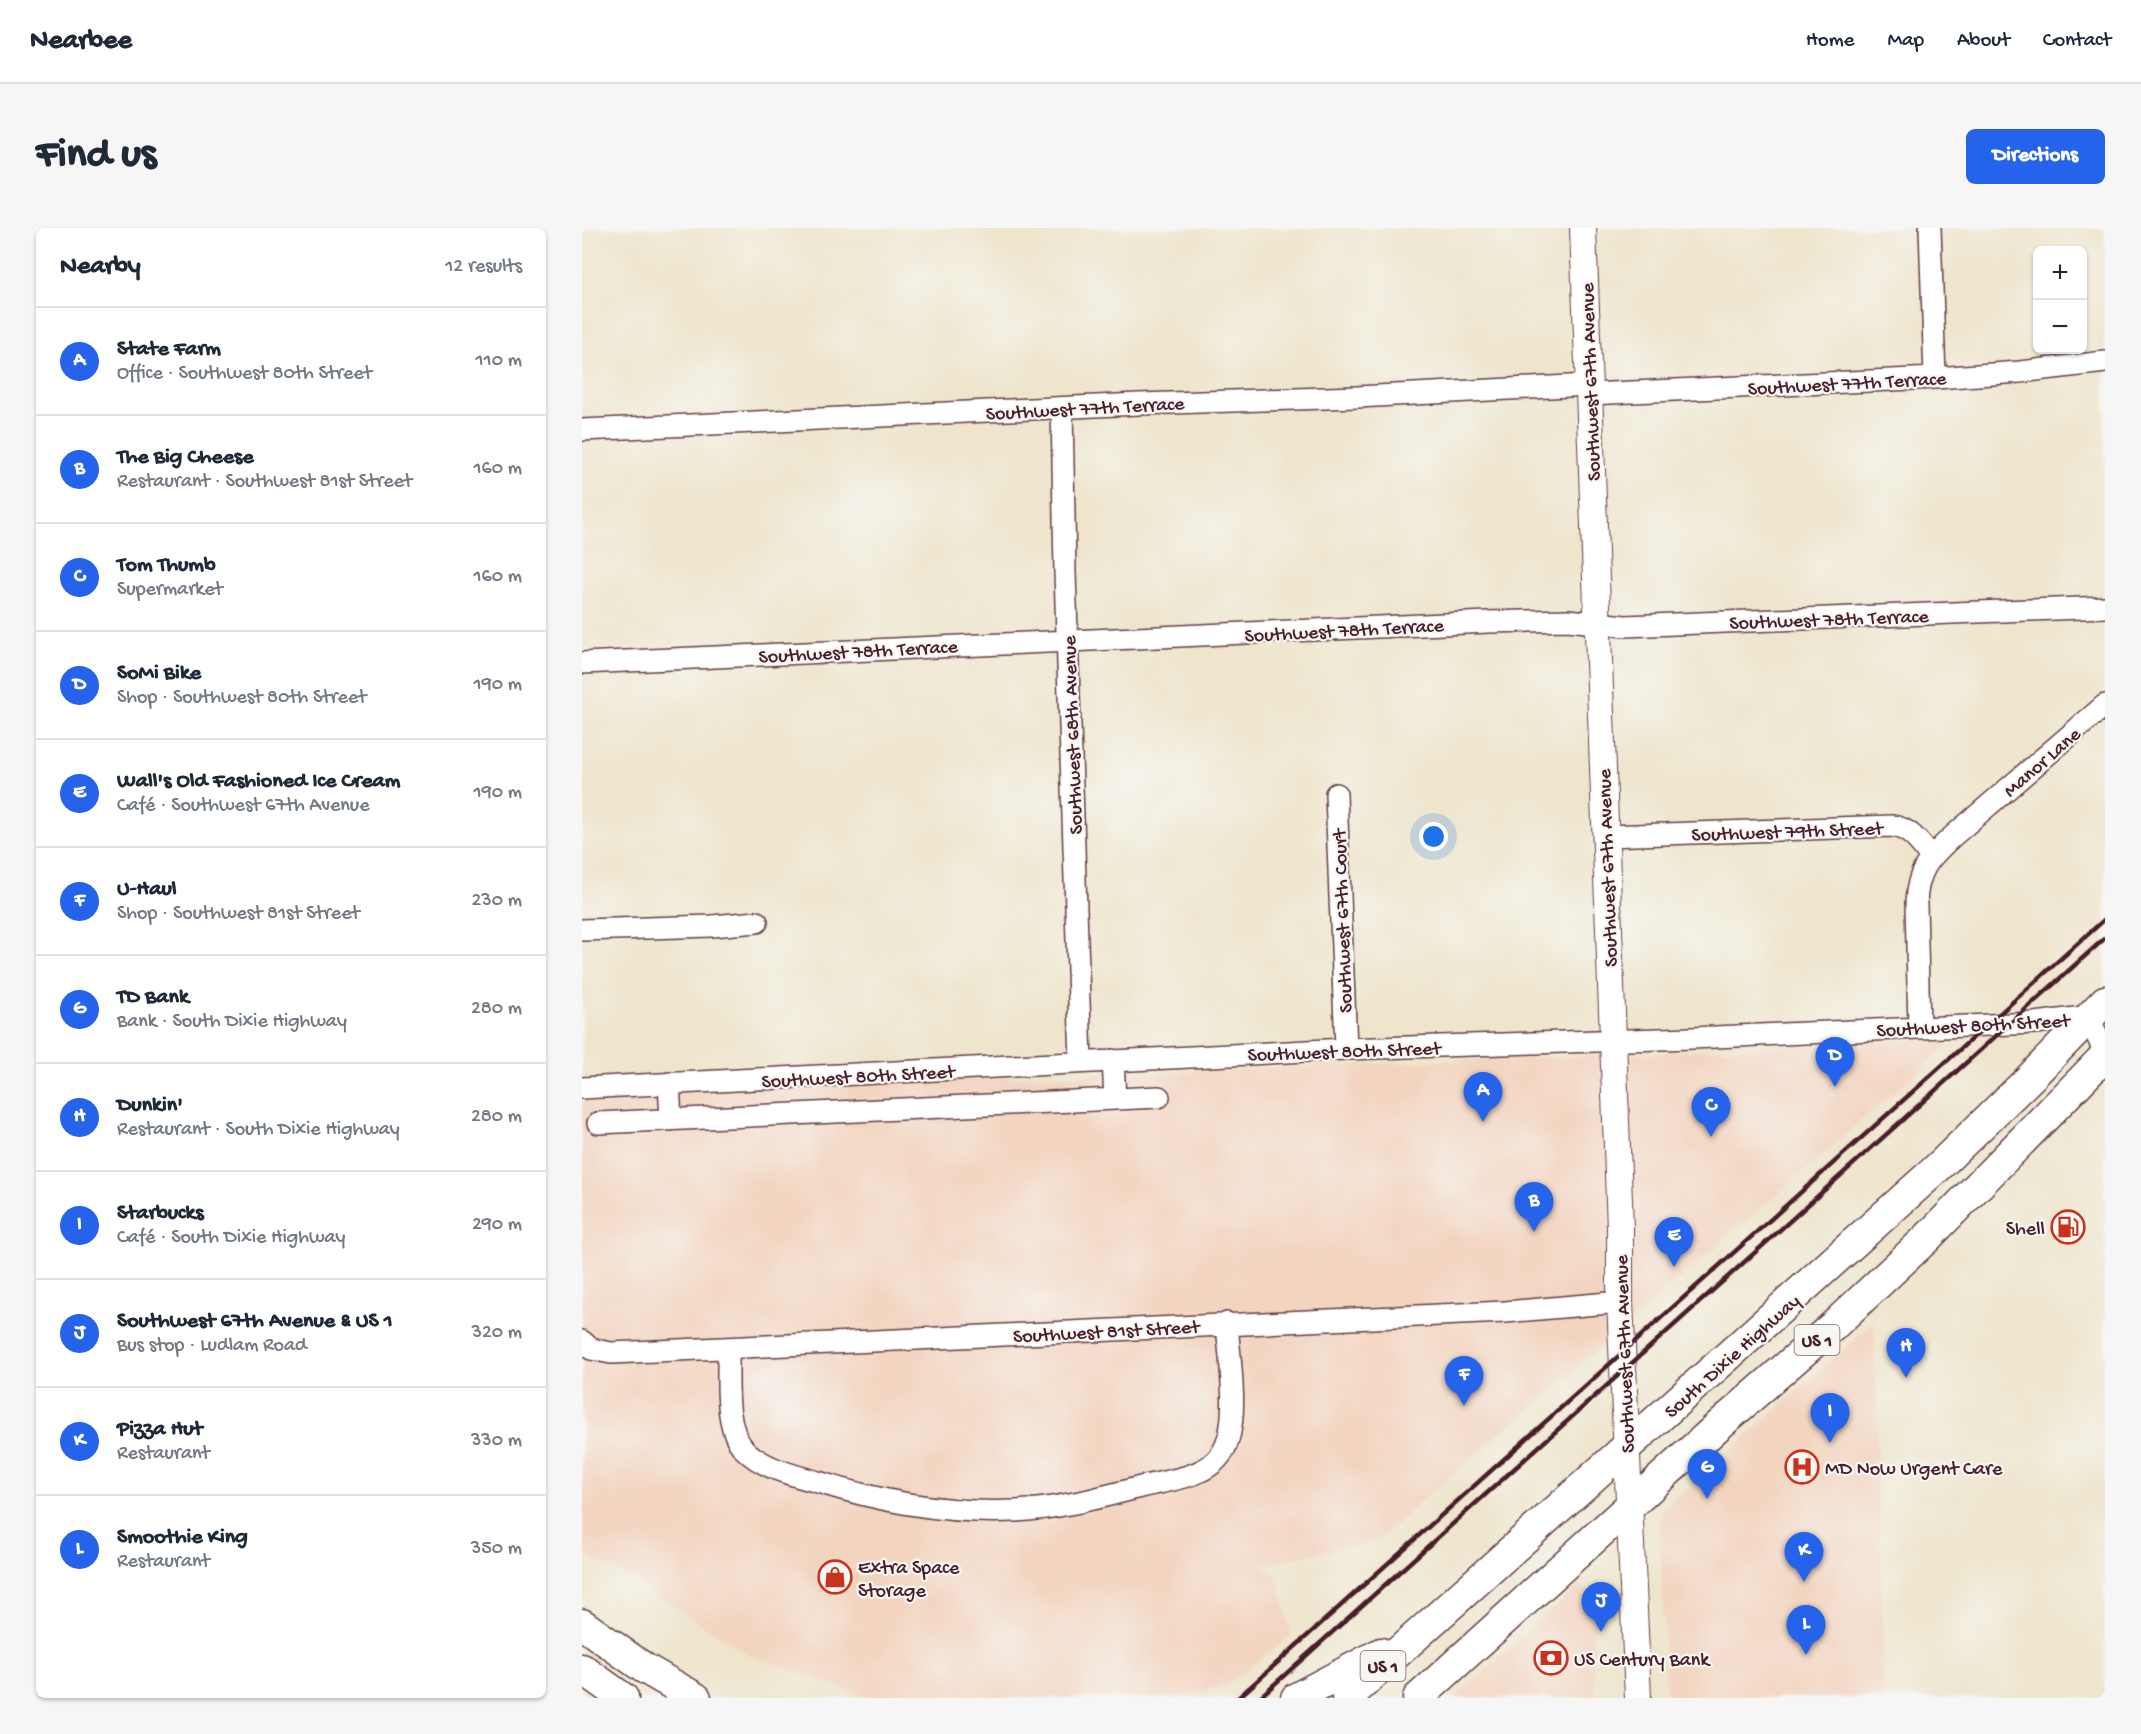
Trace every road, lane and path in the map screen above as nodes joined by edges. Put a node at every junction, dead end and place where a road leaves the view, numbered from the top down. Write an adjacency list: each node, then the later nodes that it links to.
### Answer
1 (1583, 228): 5 (main road, Southwest 67th Avenue)
2 (1930, 228): 4 (street)
3 (2105, 362): 4 (street, Southwest 77th Terrace)
4 (1935, 378): 5 (street, Southwest 77th Terrace)
5 (1588, 390): 6 (street, Southwest 77th Terrace); 9 (main road, Southwest 67th Avenue)
6 (1062, 408): 7 (street, Southwest 77th Terrace); 10 (street, Southwest 68th Avenue)
7 (582, 430)
8 (2105, 607): 9 (street, Southwest 78th Terrace)
9 (1598, 623): 10 (street, Southwest 78th Terrace); 14 (main road, Southwest 67th Avenue)
10 (1069, 641): 11 (street, Southwest 78th Terrace); 24 (street, Southwest 68th Avenue)
11 (582, 663)
12 (2105, 705): 15 (street, Manor Lane)
13 (1336, 794): 21 (street, Southwest 67th Court)
14 (1606, 836): 15 (street, Southwest 79th Street); 20 (main road, Southwest 67th Avenue)
15 (1931, 857): 19 (street)
16 (757, 922): 17 (street)
17 (582, 930)
18 (2100, 1011): 19 (street, Southwest 80th Street); 22 (street); 35 (highway, South Dixie Highway / US 1)
19 (1919, 1028): 20 (street, Southwest 80th Street)
20 (1612, 1040): 21 (street, Southwest 80th Street); 31 (main road, Southwest 67th Avenue)
21 (1346, 1049): 23 (street, Southwest 80th Street)
22 (2105, 1055): 36 (highway, US 1)
23 (1113, 1060): 24 (street, Southwest 80th Street); 28 (street)
24 (1081, 1062): 25 (street, Southwest 80th Street)
25 (669, 1083): 26 (street, Southwest 80th Street); 29 (street)
26 (582, 1088)
27 (1159, 1097): 28 (street)
28 (1115, 1099): 29 (street)
29 (671, 1120): 30 (street)
30 (598, 1123)
31 (1620, 1302): 32 (street, Southwest 81st Street); 35 (main road, Southwest 67th Avenue)
32 (1227, 1323): 34 (street, Southwest 81st Street); 34 (street)
33 (587, 1345): 34 (street, Southwest 81st Street)
34 (728, 1348)
35 (1626, 1449): 36 (main road, Southwest 67th Avenue); 38 (highway, South Dixie Highway / US 1)
36 (1629, 1508): 44 (highway, US 1); 45 (main road, Southwest 67th Avenue)
37 (582, 1624): 41 (highway)
38 (1419, 1634): 42 (highway); 43 (highway, South Dixie Highway / US 1)
39 (582, 1669): 40 (highway)
40 (623, 1698)
41 (696, 1698)
42 (1296, 1698)
43 (1347, 1698)
44 (1418, 1698)
45 (1638, 1698)

